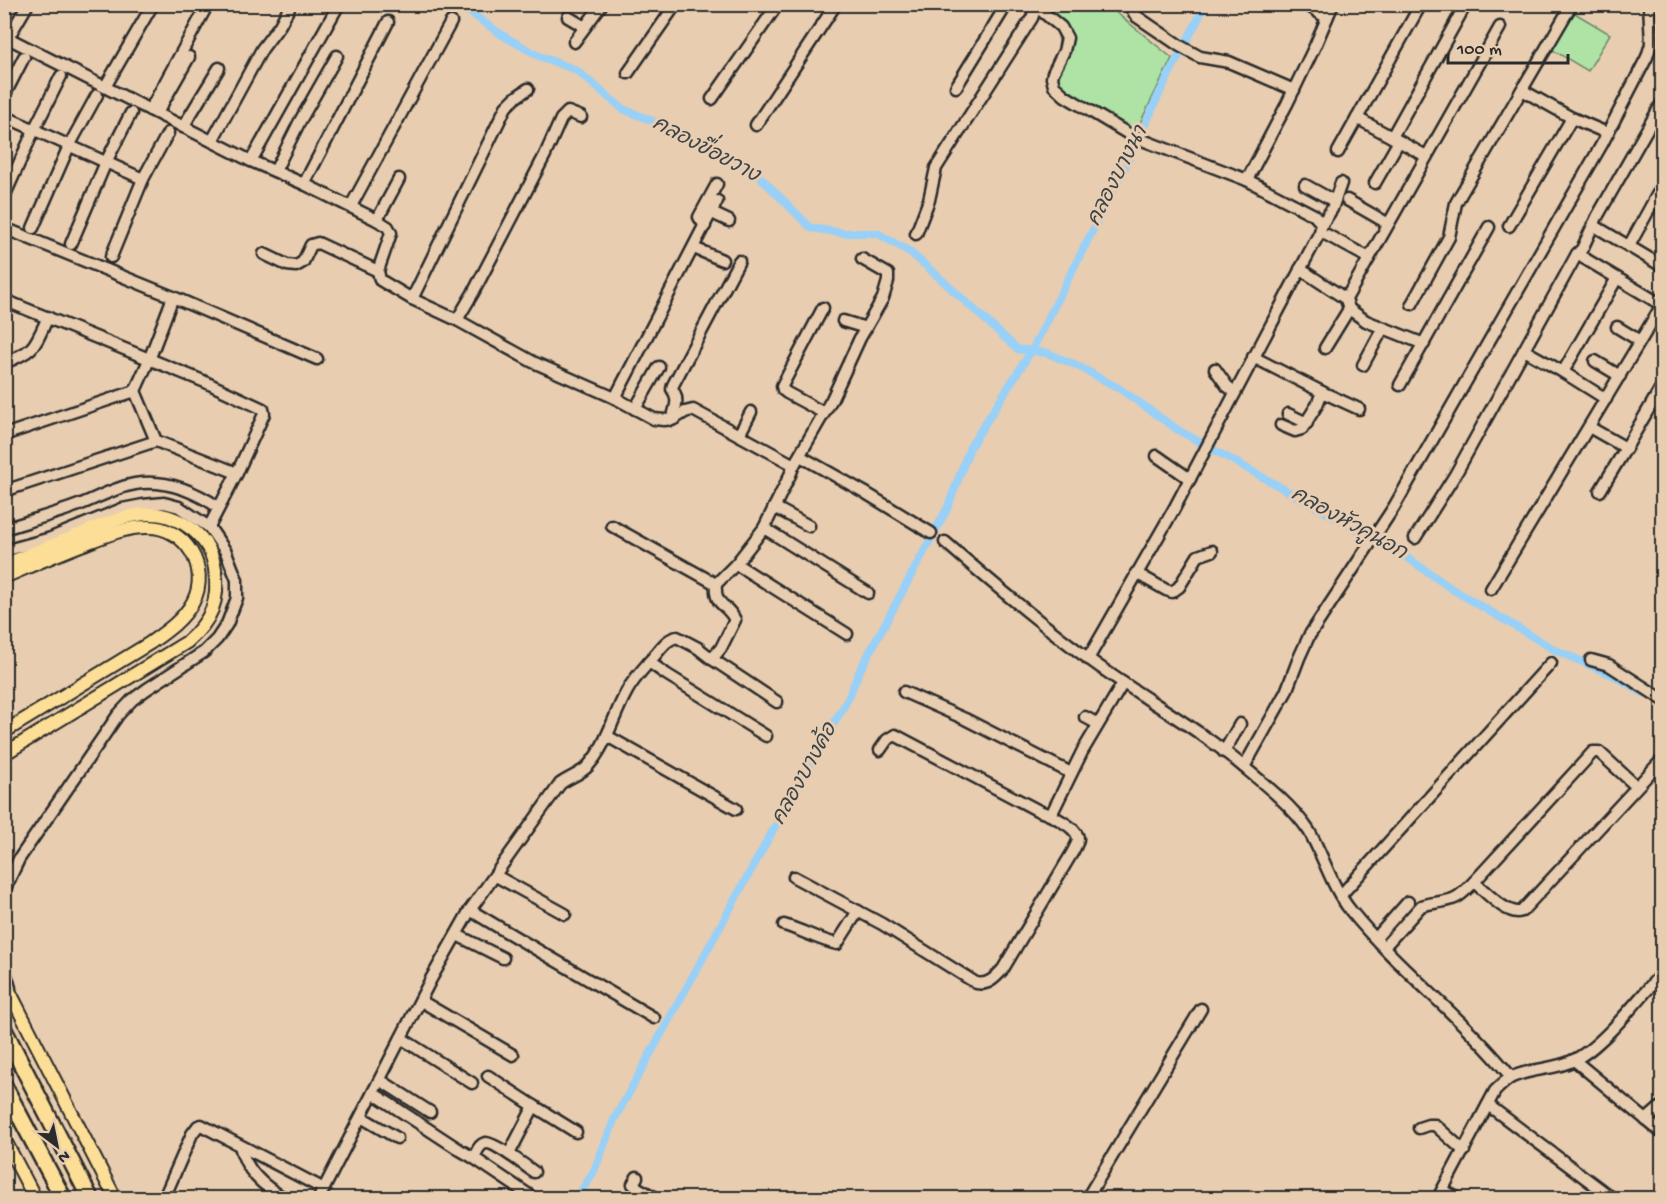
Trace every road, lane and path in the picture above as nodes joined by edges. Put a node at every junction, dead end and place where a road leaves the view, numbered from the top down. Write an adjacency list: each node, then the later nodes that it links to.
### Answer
1 (28, 4): 25 (street)
2 (153, 4): 38 (street)
3 (208, 4): 42 (street)
4 (291, 4): 54 (street)
5 (339, 4): 59 (street)
6 (602, 4): 23 (street)
7 (675, 4): 32 (street)
8 (778, 4): 40 (street)
9 (836, 4): 48 (street)
10 (1007, 4): 34 (street)
11 (1132, 4): 36 (street)
12 (1306, 4): 20 (street)
13 (1333, 4): 20 (street)
14 (1421, 4): 46 (street)
15 (1466, 4): 53 (street)
16 (1572, 4): 37 (street)
17 (1649, 4): 52 (street)
18 (1035, 6): 63 (street); 87 (street)
19 (568, 17): 23 (street)
20 (1327, 18): 36 (street)
21 (388, 22): 66 (street)
22 (451, 22): 75 (street)
23 (585, 27): 26 (street)
24 (1500, 27): 57 (street)
25 (7, 37): 38 (street)
26 (574, 42)
27 (337, 56): 60 (street)
28 (24, 57): 39 (street)
29 (189, 57): 42 (street)
30 (311, 64): 59 (street)
31 (219, 68): 49 (street)
32 (628, 73)
33 (61, 76): 50 (street)
34 (956, 87)
35 (528, 89): 104 (street)
36 (1294, 90): 63 (street)
37 (1522, 90): 47 (street); 107 (street)
38 (101, 91): 42 (street); 55 (street)
39 (4, 96)
40 (712, 99)
41 (1662, 103): 81 (street)
42 (154, 112): 49 (street)
43 (131, 113): 58 (street)
44 (4, 116): 50 (street)
45 (581, 117): 111 (street)
46 (1357, 118): 53 (street); 56 (street)
47 (1572, 118): 52 (street); 83 (street)
48 (756, 125)
49 (183, 127): 54 (street)
50 (34, 130): 55 (street); 70 (street)
51 (168, 133): 61 (street)
52 (1607, 133): 195 (street)
53 (1396, 139): 57 (street); 65 (street)
54 (212, 141): 59 (street)
55 (69, 146): 58 (street); 86 (street)
56 (1338, 152)
57 (1426, 156): 79 (street)
58 (106, 162): 61 (street); 89 (street)
59 (254, 162): 60 (street)
60 (275, 171): 66 (street)
61 (142, 179): 94 (street)
62 (399, 179): 77 (street)
63 (1247, 180): 80 (street)
64 (1341, 183): 74 (street)
65 (1375, 183)
66 (304, 184): 75 (street)
67 (717, 184): 82 (street)
68 (1305, 185): 74 (street)
69 (1662, 186): 72 (street)
70 (4, 197)
71 (1347, 200): 79 (street)
72 (1659, 200): 90 (street)
73 (717, 201): 76 (street)
74 (1334, 201): 80 (street)
75 (351, 206): 77 (street)
76 (712, 213): 78 (street); 82 (street)
77 (377, 220): 101 (street)
78 (729, 221)
79 (1387, 223): 95 (street)
80 (1322, 224): 100 (street)
81 (1593, 225): 90 (street); 93 (street)
82 (705, 226): 91 (street)
83 (1509, 226)
84 (1490, 227): 117 (street)
85 (4, 228): 103 (street)
86 (33, 228)
87 (916, 234)
88 (1327, 235): 95 (street)
89 (70, 244)
90 (1629, 246): 99 (street)
91 (694, 248): 97 (street); 135 (street)
92 (264, 254): 101 (street)
93 (1578, 254): 102 (street); 119 (street)
94 (111, 257)
95 (1369, 258): 106 (street)
96 (862, 259): 114 (street)
97 (722, 260)
98 (739, 261): 142 (street)
99 (1662, 266)
100 (1300, 269): 106 (street); 120 (street)
101 (378, 271): 104 (street)
102 (1617, 278): 108 (street); 128 (street)
103 (173, 297): 121 (street); 122 (street)
104 (412, 299): 111 (street)
105 (4, 300): 110 (street)
106 (1347, 304): 115 (street); 118 (street)
107 (1412, 304)
108 (1662, 305): 116 (street)
109 (823, 308): 140 (street)
110 (48, 318): 122 (street); 124 (street)
111 (457, 320): 135 (street)
112 (843, 321): 114 (street)
113 (1617, 327): 116 (street)
114 (866, 328): 140 (street)
115 (1383, 328): 117 (street); 125 (street)
116 (1640, 341): 129 (street)
117 (1424, 344): 130 (street)
118 (1325, 348)
119 (1524, 350): 128 (street); 164 (street)
120 (1253, 357): 133 (street); 134 (street)
121 (317, 359)
122 (149, 360): 132 (street); 152 (street)
123 (1595, 361): 129 (street)
124 (4, 363)
125 (1363, 365)
126 (659, 367): 137 (street)
127 (1215, 369): 133 (street)
128 (1563, 372): 136 (street)
129 (1620, 376): 136 (street)
130 (1400, 385)
131 (1662, 386): 149 (street)
132 (135, 392): 146 (street); 148 (street)
133 (1235, 392): 153 (street)
134 (1322, 392): 138 (street); 143 (street)
135 (615, 398): 137 (street)
136 (1606, 399): 145 (street)
137 (635, 409): 142 (street)
138 (1359, 409)
139 (751, 412): 147 (street)
140 (825, 412): 151 (street)
141 (1288, 414): 143 (street)
142 (672, 420): 147 (street)
143 (1307, 423): 144 (street)
144 (1281, 425)
145 (1589, 427): 149 (street); 173 (street)
146 (4, 435)
147 (739, 435): 151 (street)
148 (156, 441): 152 (street); 154 (street)
149 (1626, 448): 155 (street)
150 (1157, 456): 153 (street)
151 (797, 461): 157 (street); 163 (street)
152 (237, 473): 156 (street)
153 (1190, 479): 170 (street)
154 (4, 491)
155 (1600, 491)
156 (218, 507): 160 (street); 162 (street)
157 (774, 507): 159 (street); 161 (street)
158 (612, 526): 172 (street)
159 (809, 526)
160 (209, 527): 166 (street); 203 (street)
161 (764, 528): 168 (street); 174 (street)
162 (4, 529)
163 (931, 532)
164 (1414, 538)
165 (945, 542): 177 (street)
166 (5, 550)
167 (1212, 551): 170 (street)
168 (736, 564): 172 (street); 175 (street)
169 (4, 565): 193 (main road)
170 (1137, 573): 177 (street)
171 (4, 577): 188 (main road)
172 (716, 584): 176 (street)
173 (1491, 589)
174 (868, 593)
175 (847, 634)
176 (712, 659): 179 (street); 184 (street)
177 (1088, 659): 181 (street)
178 (1591, 660): 183 (street)
179 (649, 662): 189 (street); 190 (street)
180 (1551, 663): 204 (street)
181 (1123, 683): 186 (street); 192 (street)
182 (904, 692): 196 (street)
183 (1662, 699)
184 (777, 702)
185 (1085, 717): 186 (street)
186 (1098, 724): 196 (street)
187 (1240, 724): 192 (street)
188 (4, 732)
189 (607, 736): 198 (street); 200 (street)
190 (766, 736)
191 (880, 750): 199 (street)
192 (1224, 752): 195 (street)
193 (4, 754)
194 (1660, 762): 197 (street)
195 (1244, 767): 204 (street)
196 (1071, 773): 199 (street)
197 (1636, 786): 202 (street); 202 (street)
198 (736, 809)
199 (1051, 815): 207 (street)
200 (496, 876): 206 (street); 208 (street)
201 (794, 877): 207 (street)
202 (1474, 882): 212 (street)
203 (4, 891)
204 (1341, 895): 211 (street)
205 (1408, 902): 211 (street)
206 (470, 910): 210 (street); 220 (street)
207 (858, 911): 209 (street)
208 (565, 914)
209 (784, 925)
210 (457, 935): 213 (street); 218 (street)
211 (1376, 938): 212 (street)
212 (1384, 947): 226 (street)
213 (503, 958)
214 (4, 968): 217 (street)
215 (1660, 980): 224 (street)
216 (4, 981): 217 (main road)
217 (12, 996): 254 (main road)
218 (421, 1001): 222 (street); 223 (street)
219 (1201, 1009): 258 (street)
220 (654, 1018)
221 (4, 1030): 253 (highway)
222 (401, 1038): 227 (street); 228 (street)
223 (513, 1055)
224 (1574, 1060): 226 (street); 236 (street)
225 (488, 1076): 232 (street)
226 (1511, 1077): 231 (street)
227 (380, 1080): 230 (street); 234 (street)
228 (472, 1083)
229 (4, 1086): 252 (highway)
230 (373, 1093): 235 (street); 245 (street)
231 (1488, 1105): 243 (street); 260 (street)
232 (534, 1106): 238 (street); 244 (street)
233 (1662, 1106): 236 (street)
234 (430, 1112)
235 (361, 1117): 240 (street); 248 (street)
236 (1646, 1120): 239 (street)
237 (1419, 1128): 243 (street)
238 (576, 1132)
239 (1662, 1133)
240 (397, 1138)
241 (4, 1139): 251 (main road)
242 (240, 1146): 248 (street); 255 (street); 256 (street)
243 (1464, 1150): 249 (street)
244 (509, 1154): 245 (street); 246 (street)
245 (474, 1158): 250 (street)
246 (534, 1172)
247 (637, 1177): 257 (street)
248 (321, 1194)
249 (1441, 1194): 259 (street)
250 (530, 1195)
251 (35, 1198)
252 (63, 1198)
253 (90, 1198)
254 (115, 1198)
255 (164, 1198)
256 (284, 1198)
257 (657, 1198)
258 (1087, 1198)
259 (1457, 1198)
260 (1612, 1198)

